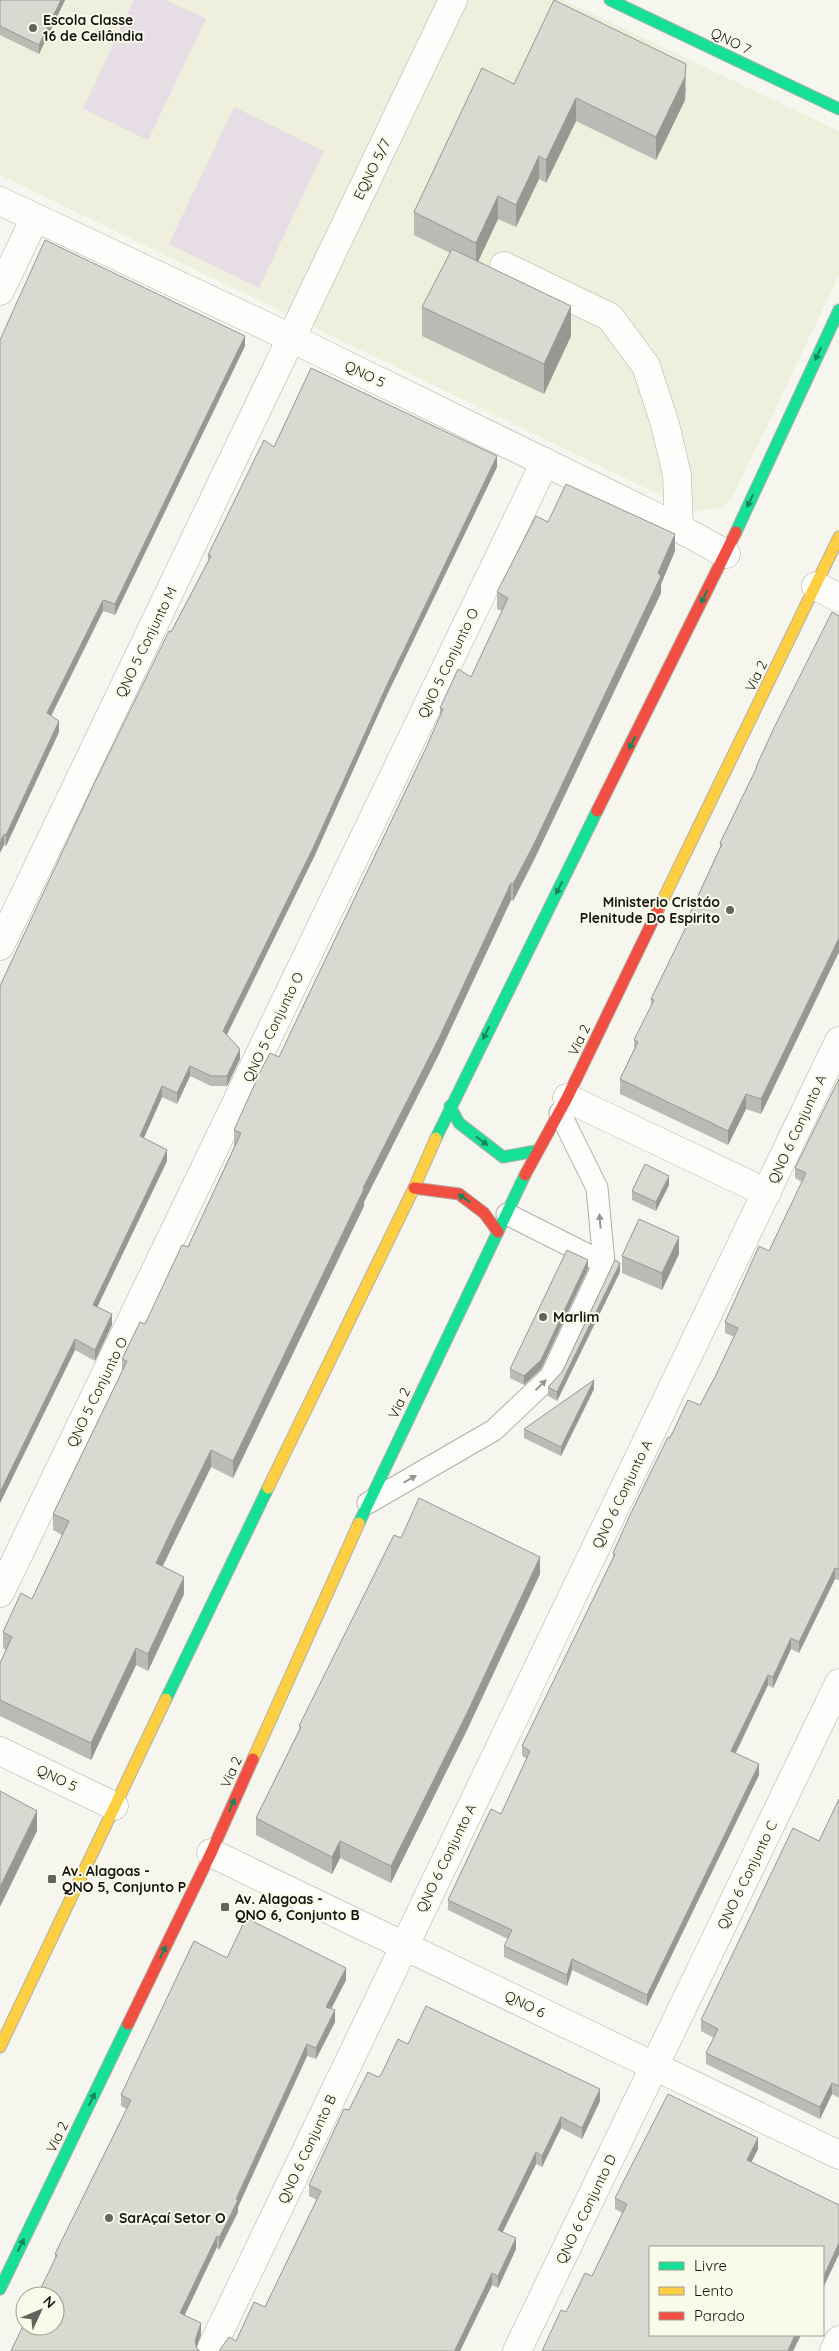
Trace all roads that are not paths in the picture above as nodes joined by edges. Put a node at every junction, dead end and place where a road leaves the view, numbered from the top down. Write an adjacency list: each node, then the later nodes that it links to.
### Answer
1 (453, 0): 9 (street, EQNO 5/7)
2 (610, 0): 3 (main road, QNO 7)
3 (839, 109)
4 (0, 201): 5 (street, QNO 5)
5 (35, 218): 7 (street); 9 (street, QNO 5)
6 (504, 266): 11 (street)
7 (0, 291)
8 (839, 310): 13 (main road, one-way to 13)
9 (291, 338): 10 (street, QNO 5); 15 (street, QNO 5 Conjunto M)
10 (545, 462): 11 (street, QNO 5); 25 (street, QNO 5 Conjunto O)
11 (679, 528): 13 (street, QNO 5)
12 (839, 537): 14 (main road, Via 2)
13 (726, 554): 17 (main road, one-way to 17)
14 (828, 592): 18 (main road, Via 2)
15 (0, 946)
16 (839, 1041): 21 (street, QNO 6 Conjunto A)
17 (450, 1106): 19 (main road, one-way to 19); 20 (main road)
18 (564, 1106): 19 (main road, Via 2); 21 (street); 23 (lane, one-way to 18)
19 (536, 1151): 22 (main road, Via 2)
20 (414, 1188): 22 (main road, one-way to 20); 28 (main road)
21 (767, 1193): 30 (street, QNO 6 Conjunto A)
22 (503, 1223): 23 (lane); 24 (main road, Via 2)
23 (604, 1263): 24 (lane, one-way to 23)
24 (368, 1503): 29 (main road, Via 2, one-way to 24)
25 (0, 1593)
26 (839, 1684): 32 (street, QNO 6 Conjunto C)
27 (0, 1751): 28 (street, QNO 5)
28 (114, 1806): 31 (main road)
29 (211, 1853): 30 (street, QNO 6); 34 (main road, Via 2, one-way to 29)
30 (403, 1946): 32 (street, QNO 6); 36 (street, QNO 6 Conjunto B)
31 (0, 2047)
32 (655, 2067): 33 (street, QNO 6); 37 (street, QNO 6 Conjunto D)
33 (839, 2155)
34 (0, 2289)
35 (839, 2340): 38 (street)
36 (210, 2351)
37 (517, 2351)
38 (834, 2351)

